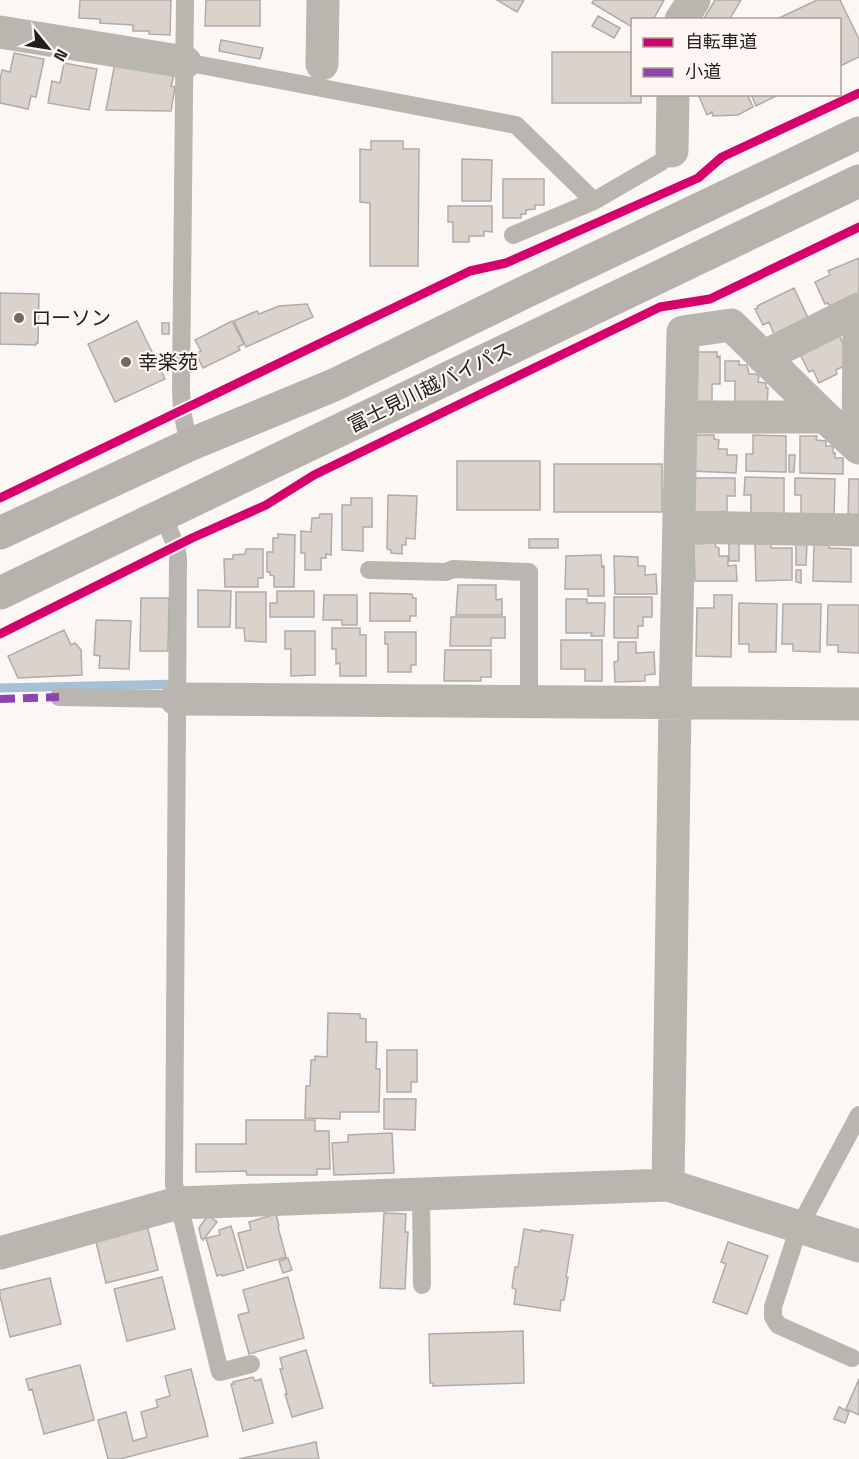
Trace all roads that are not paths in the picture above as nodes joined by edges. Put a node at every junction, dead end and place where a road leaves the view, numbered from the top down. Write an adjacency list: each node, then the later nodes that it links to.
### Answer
1 (185, 0): 6 (lane)
2 (323, 0): 7 (street)
3 (694, 0): 4 (street)
4 (682, 18)
5 (0, 32): 6 (street)
6 (184, 62): 12 (lane); 19 (lane)
7 (322, 64)
8 (673, 96): 10 (street)
9 (859, 133): 19 (highway)
10 (672, 151): 12 (lane)
11 (859, 181): 21 (highway, 富士見川越バイパス)
12 (594, 201): 13 (lane)
13 (513, 234)
14 (859, 309): 16 (street)
15 (859, 327): 20 (street)
16 (763, 357): 17 (street); 18 (street)
17 (681, 417): 18 (street); 22 (street)
18 (825, 417): 20 (street)
19 (189, 446): 24 (highway)
20 (858, 447)
21 (163, 516): 26 (highway, 富士見川越バイパス); 28 (lane)
22 (679, 527): 23 (street); 30 (street)
23 (859, 530)
24 (0, 533)
25 (369, 570): 29 (lane)
26 (0, 593)
27 (59, 697): 28 (lane)
28 (176, 699): 29 (street); 35 (lane)
29 (529, 702): 30 (street)
30 (675, 704): 31 (street); 33 (street)
31 (859, 704)
32 (859, 1115): 36 (lane)
33 (668, 1185): 34 (street); 36 (street)
34 (421, 1194): 35 (street); 39 (lane)
35 (178, 1203): 38 (street); 41 (lane)
36 (799, 1227): 37 (street); 40 (lane)
37 (859, 1246)
38 (0, 1253)
39 (422, 1285)
40 (852, 1358)
41 (251, 1364)

